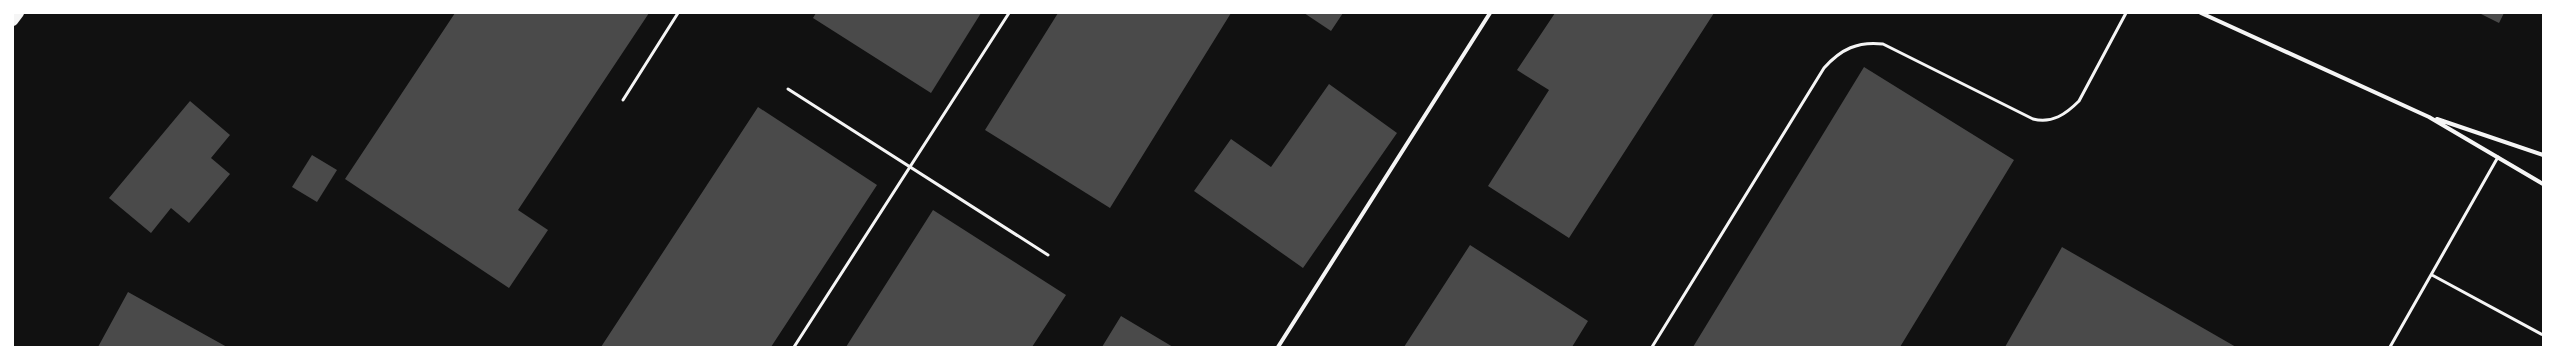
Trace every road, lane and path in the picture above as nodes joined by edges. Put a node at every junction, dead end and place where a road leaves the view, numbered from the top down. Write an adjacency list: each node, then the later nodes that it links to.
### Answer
1 (19, 13): 7 (main road)
2 (678, 13): 9 (lane)
3 (1009, 13): 13 (lane)
4 (1490, 13): 19 (street)
5 (2126, 13): 20 (lane)
6 (2201, 13): 10 (street)
7 (13, 21)
8 (788, 89): 13 (lane)
9 (623, 100)
10 (2429, 117): 11 (street); 12 (street)
11 (2543, 155)
12 (2498, 157): 14 (street); 16 (lane)
13 (911, 167): 15 (lane); 18 (lane)
14 (2543, 184)
15 (1048, 254)
16 (2432, 275): 17 (lane); 21 (lane)
17 (2543, 335)
18 (794, 347)
19 (1278, 347)
20 (1652, 347)
21 (2390, 347)

